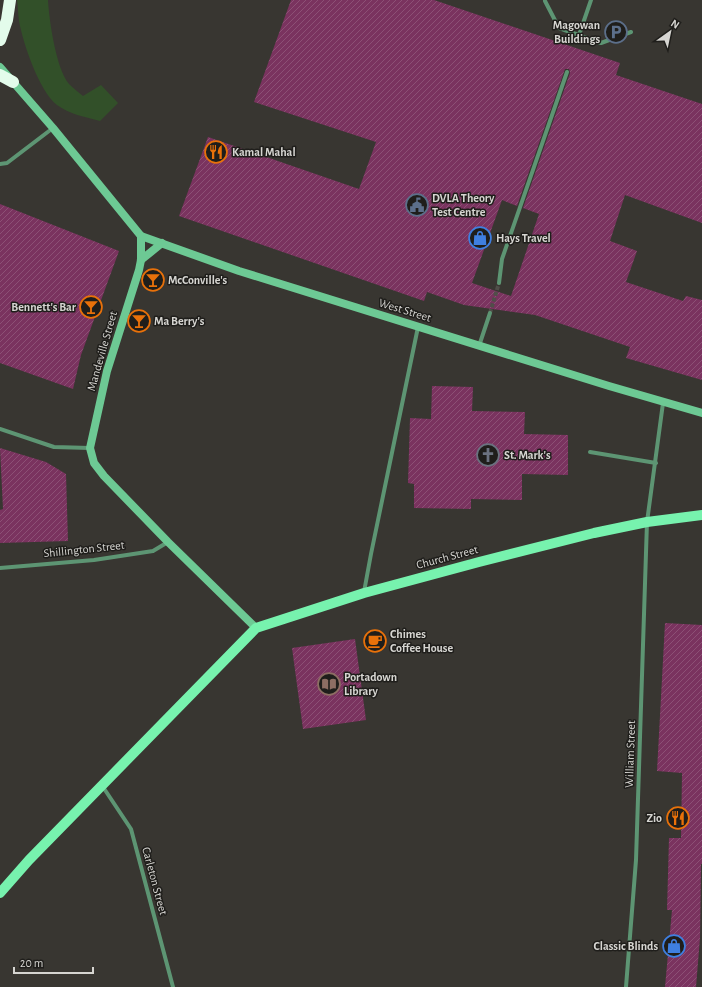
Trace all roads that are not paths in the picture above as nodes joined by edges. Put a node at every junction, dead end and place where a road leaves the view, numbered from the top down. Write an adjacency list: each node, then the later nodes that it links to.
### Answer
1 (10, 0): 6 (highway)
2 (592, 0): 5 (street)
3 (545, 1): 5 (street)
4 (631, 32): 5 (street)
5 (579, 35)
6 (0, 40)
7 (0, 67): 10 (street)
8 (567, 72): 16 (street)
9 (0, 75): 10 (highway)
10 (13, 82): 11 (street)
11 (53, 128): 12 (street); 13 (street)
12 (0, 164)
13 (142, 236): 14 (street, West Street); 15 (street, Mandeville Street)
14 (162, 244): 15 (street); 18 (street, West Street)
15 (141, 260): 23 (street, Mandeville Street)
16 (499, 283)
17 (490, 313): 19 (street)
18 (418, 326): 19 (street, West Street); 30 (street)
19 (479, 346): 20 (street, West Street)
20 (663, 403): 21 (street, West Street); 25 (street, William Street)
21 (702, 413)
22 (0, 429): 23 (street)
23 (90, 448): 28 (street)
24 (590, 452): 25 (street)
25 (656, 462): 27 (street, William Street)
26 (702, 515): 27 (main road, Church Street)
27 (647, 522): 30 (main road, Church Street); 35 (street, William Street)
28 (168, 542): 29 (street, Shillington Street); 31 (street)
29 (0, 568)
30 (364, 593): 31 (main road, Church Street)
31 (256, 628): 32 (main road)
32 (103, 786): 33 (main road); 34 (street, Carleton Street)
33 (0, 893)
34 (173, 987)
35 (626, 987)

